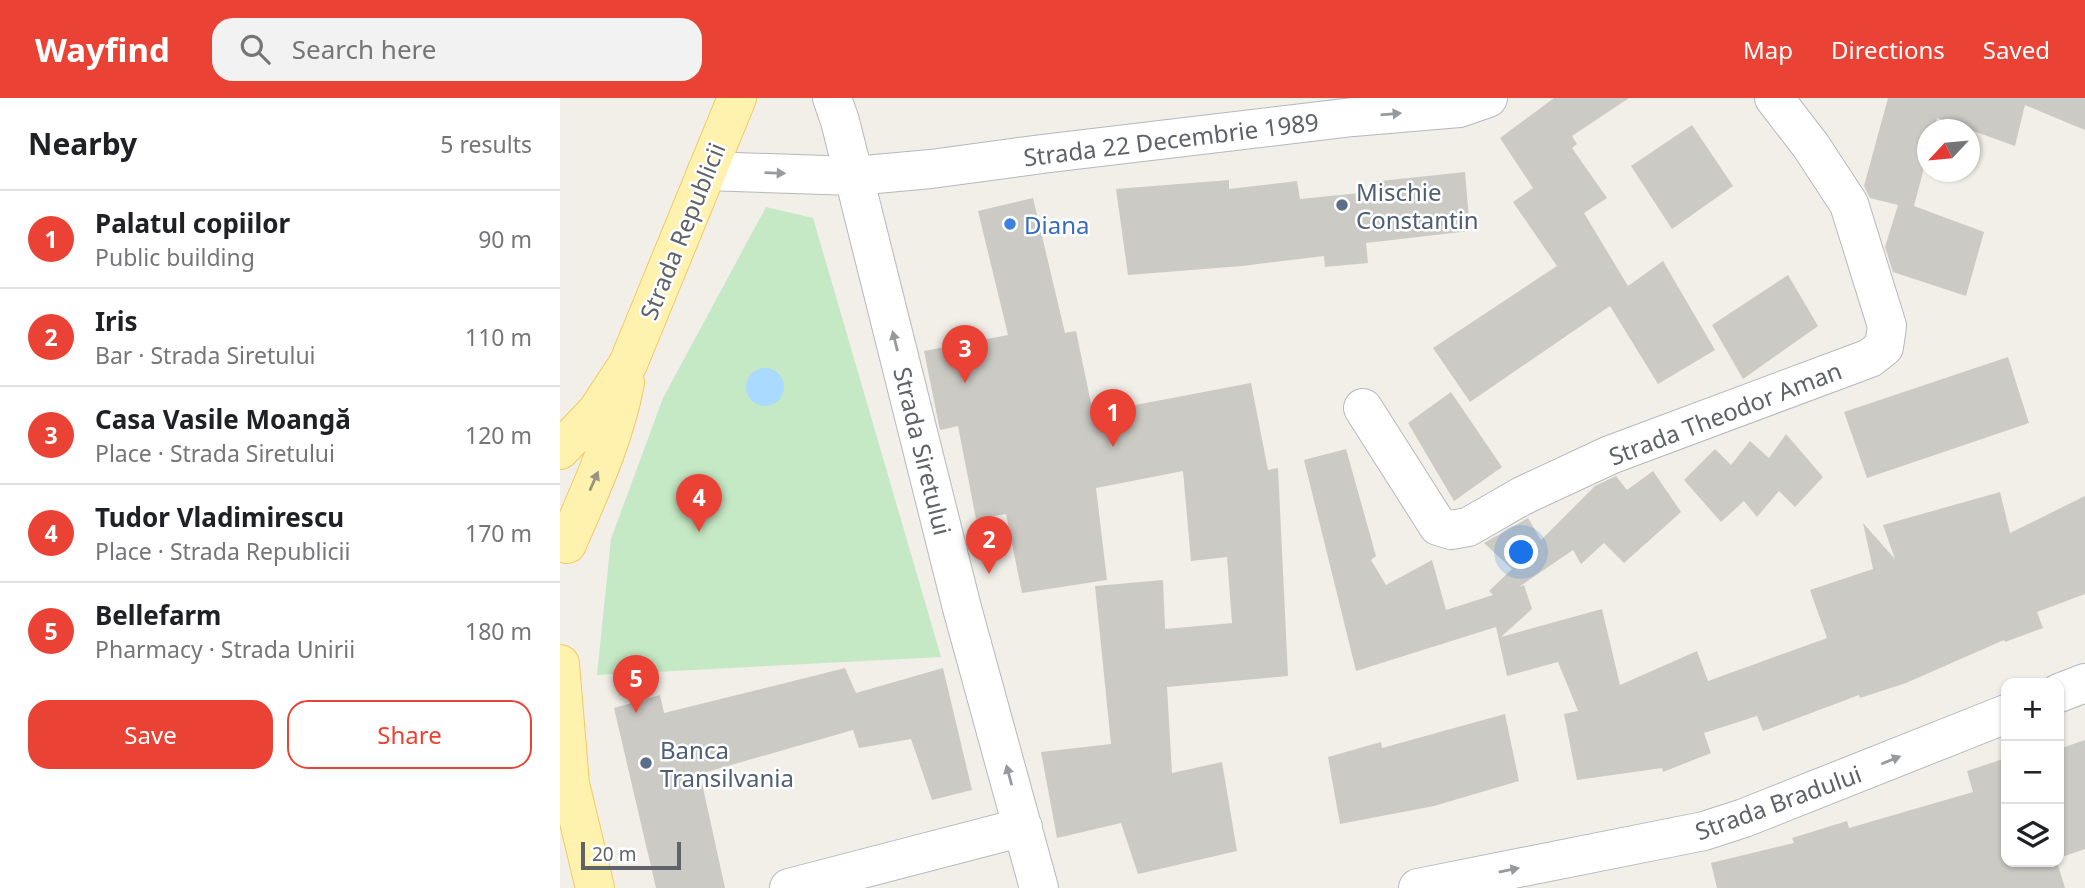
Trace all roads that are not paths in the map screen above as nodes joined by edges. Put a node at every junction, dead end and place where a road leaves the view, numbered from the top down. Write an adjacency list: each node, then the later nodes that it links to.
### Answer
1 (737, 98): 6 (main road, Strada Republicii)
2 (832, 98): 7 (street)
3 (1488, 98): 5 (street, Strada 22 Decembrie 1989, one-way to 3)
4 (1774, 98): 9 (street, Strada Theodor Aman)
5 (1352, 107): 7 (street, Strada 22 Decembrie 1989)
6 (707, 171): 7 (street, Strada 22 Decembrie 1989, one-way to 7); 8 (main road, Strada Republicii)
7 (854, 176): 17 (street, Strada Siretului, one-way to 7)
8 (628, 364): 10 (main road, Strada Republicii); 11 (main road, Strada Republicii, one-way to 8)
9 (1363, 408)
10 (560, 450)
11 (562, 544)
12 (560, 664): 16 (main road)
13 (2085, 682): 14 (street)
14 (2064, 691)
15 (2001, 716): 21 (street, Strada Bradului, one-way to 15)
16 (565, 771): 18 (main road)
17 (1023, 827): 19 (street); 20 (street, Strada Siretului)
18 (595, 888)
19 (789, 888)
20 (1039, 888)
21 (1418, 888)

